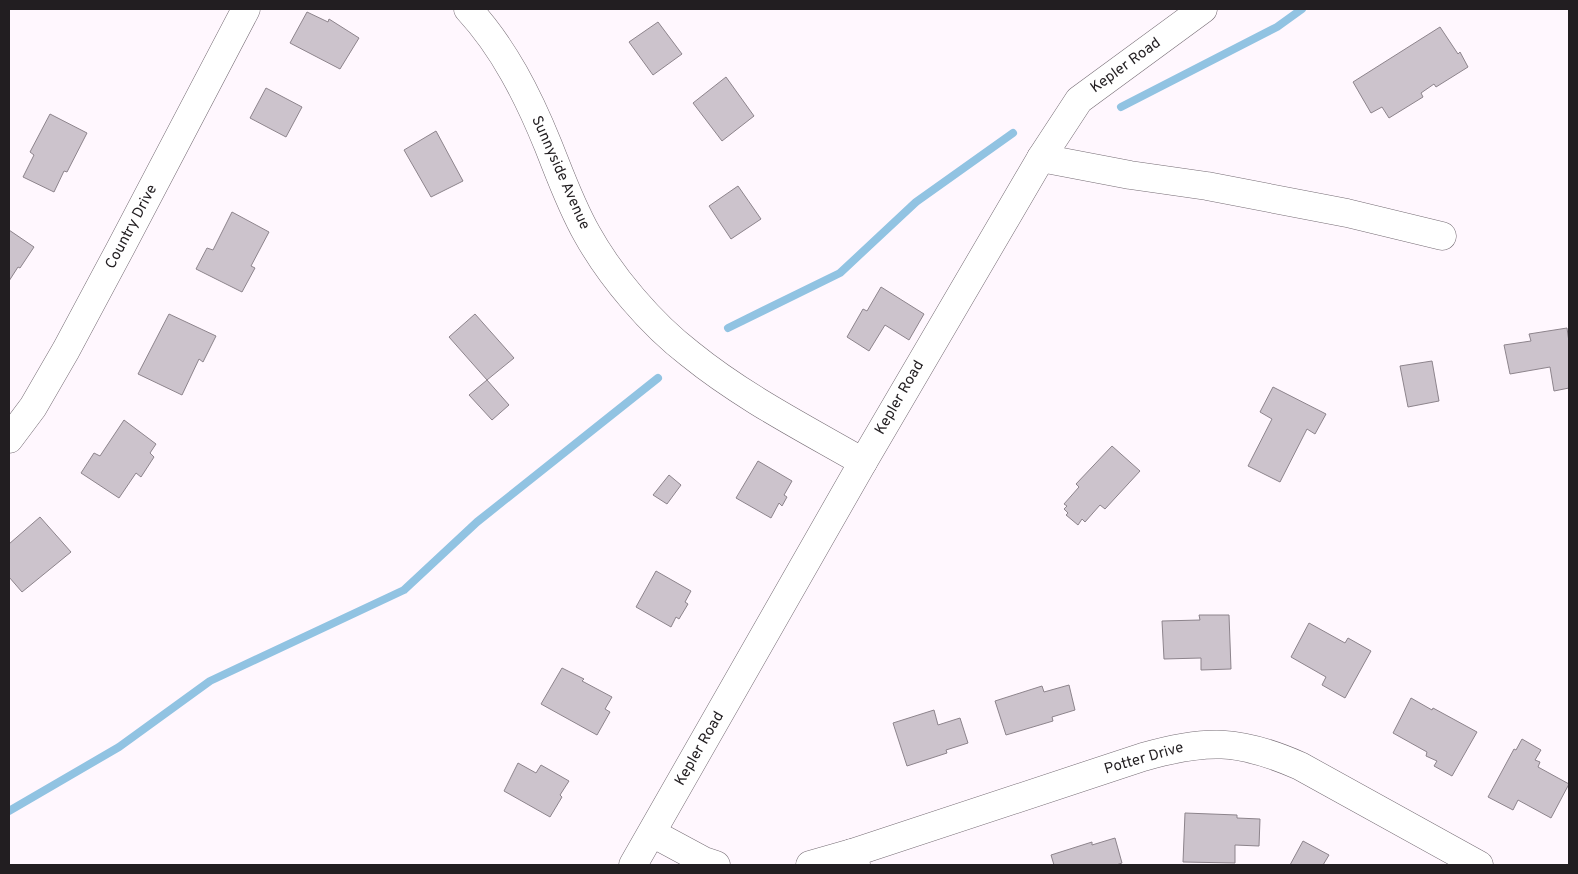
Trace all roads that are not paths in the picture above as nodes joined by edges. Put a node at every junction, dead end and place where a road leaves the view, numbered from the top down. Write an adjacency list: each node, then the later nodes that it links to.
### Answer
1 (246, 9): 6 (street, Country Drive)
2 (468, 9): 7 (street, Sunnyside Avenue)
3 (1204, 9): 4 (street, Kepler Road)
4 (1041, 158): 5 (street); 7 (street, Kepler Road)
5 (1442, 236)
6 (9, 439)
7 (863, 462): 8 (street, Kepler Road)
8 (652, 833): 10 (street, Kepler Road); 11 (street)
9 (854, 859): 12 (street, Potter Drive); 13 (street, Potter Drive)
10 (633, 865)
11 (716, 865)
12 (810, 865)
13 (1479, 865)

